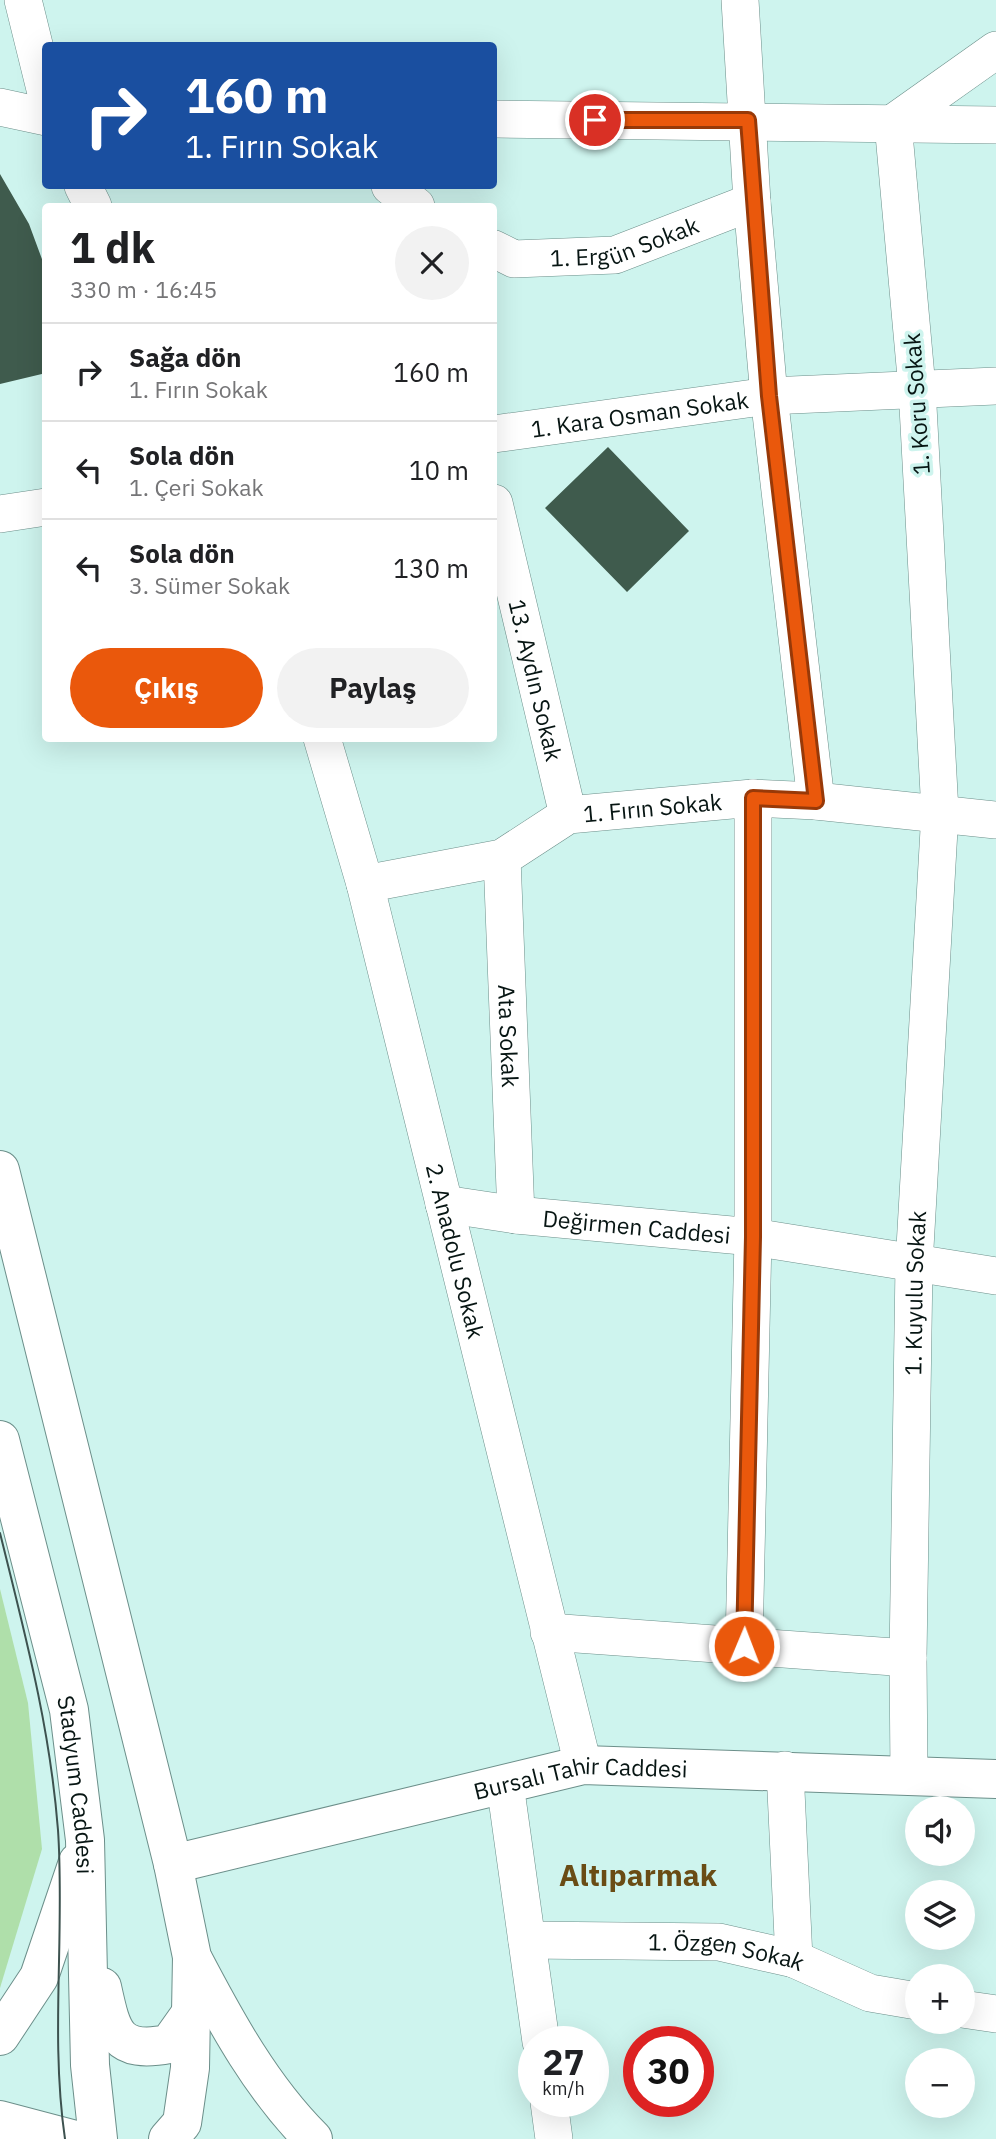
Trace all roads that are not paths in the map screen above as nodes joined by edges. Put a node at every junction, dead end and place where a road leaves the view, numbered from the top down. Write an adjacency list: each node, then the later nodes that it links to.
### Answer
1 (23, 0): 4 (street)
2 (740, 0): 8 (street)
3 (996, 50): 9 (street)
4 (42, 77)
5 (0, 107): 6 (street)
6 (42, 116)
7 (497, 119): 8 (street)
8 (748, 120): 9 (street); 12 (street)
9 (892, 123): 10 (street); 16 (street, 1. Koru Sokak)
10 (996, 125)
11 (394, 189): 13 (street)
12 (752, 202): 14 (street, 1. Ergün Sokak); 17 (street)
13 (412, 203)
14 (497, 250)
15 (996, 386): 16 (street, 1. Kara Osman Sokak)
16 (917, 388): 17 (street, 1. Kara Osman Sokak); 25 (street, 1. Koru Sokak)
17 (769, 396): 18 (street, 1. Kara Osman Sokak); 24 (street)
18 (497, 435)
19 (42, 508): 20 (street)
20 (0, 514)
21 (497, 516): 26 (street, 13. Aydın Sokak)
22 (323, 742): 29 (street, 2. Anadolu Sokak)
23 (753, 798): 24 (street, 1. Fırın Sokak); 26 (street, 1. Fırın Sokak); 33 (street)
24 (816, 801): 25 (street, 1. Fırın Sokak)
25 (940, 812): 27 (street, 1. Fırın Sokak); 34 (street, 1. Kuyulu Sokak)
26 (568, 815): 28 (street, 1. Fırın Sokak)
27 (996, 820)
28 (502, 858): 29 (street, 1. Fırın Sokak); 32 (street, Ata Sokak)
29 (365, 884): 31 (street, 2. Anadolu Sokak)
30 (0, 1170): 46 (main road)
31 (444, 1204): 32 (street, Değirmen Caddesi); 37 (street, 2. Anadolu Sokak)
32 (516, 1215): 33 (street, Değirmen Caddesi)
33 (753, 1237): 34 (street, Değirmen Caddesi); 38 (street)
34 (914, 1265): 35 (street, Değirmen Caddesi); 39 (street, 1. Kuyulu Sokak)
35 (996, 1276)
36 (0, 1440): 45 (main road, Stadyum Caddesi)
37 (549, 1632): 38 (street); 40 (street, 2. Anadolu Sokak)
38 (744, 1646): 39 (street)
39 (908, 1658): 42 (street, 1. Kuyulu Sokak)
40 (583, 1765): 41 (main road, Bursalı Tahir Caddesi); 44 (main road, Bursalı Tahir Caddesi)
41 (785, 1770): 42 (main road, Bursalı Tahir Caddesi); 50 (street)
42 (909, 1774): 43 (main road, Bursalı Tahir Caddesi)
43 (996, 1779)
44 (505, 1784): 46 (main road, Bursalı Tahir Caddesi); 48 (street)
45 (85, 1840): 47 (main road, Stadyum Caddesi); 56 (main road)
46 (173, 1864): 49 (main road)
47 (88, 1920): 53 (main road); 60 (main road, Stadyum Caddesi)
48 (527, 1940): 50 (street, 1. Özgen Sokak); 55 (street)
49 (192, 1957): 53 (main road); 62 (main road)
50 (794, 1959): 51 (street, 1. Özgen Sokak)
51 (905, 1999)
52 (975, 2010): 54 (street)
53 (191, 2013): 61 (main road)
54 (996, 2014)
55 (539, 2026)
56 (0, 2036)
57 (551, 2117): 63 (street)
58 (0, 2120): 59 (main road)
59 (72, 2139)
60 (98, 2139)
61 (168, 2139)
62 (313, 2139)
63 (554, 2139)

